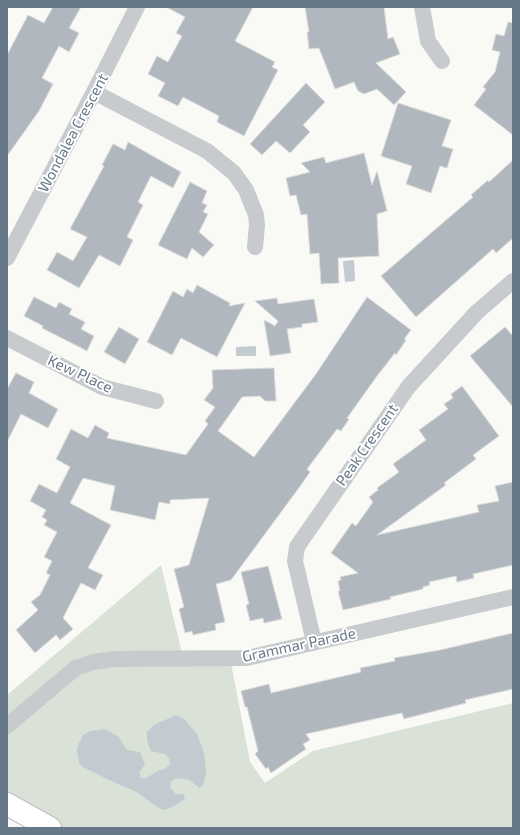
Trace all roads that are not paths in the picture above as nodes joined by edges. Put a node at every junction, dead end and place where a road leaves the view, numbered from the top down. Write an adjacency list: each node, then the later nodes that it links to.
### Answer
1 (137, 7): 4 (street, Wondalea Crescent)
2 (422, 7): 3 (street)
3 (442, 61)
4 (94, 92): 5 (street, Wondalea Crescent); 6 (street)
5 (13, 231): 7 (street, Wondalea Crescent)
6 (255, 247)
7 (7, 258)
8 (512, 283): 12 (street, Peak Crescent)
9 (7, 338): 10 (street, Kew Place)
10 (156, 401)
11 (513, 597): 12 (street, Grammar Parade)
12 (314, 642): 13 (street, Grammar Parade)
13 (7, 726)
14 (7, 804): 15 (main road)
15 (50, 828)

